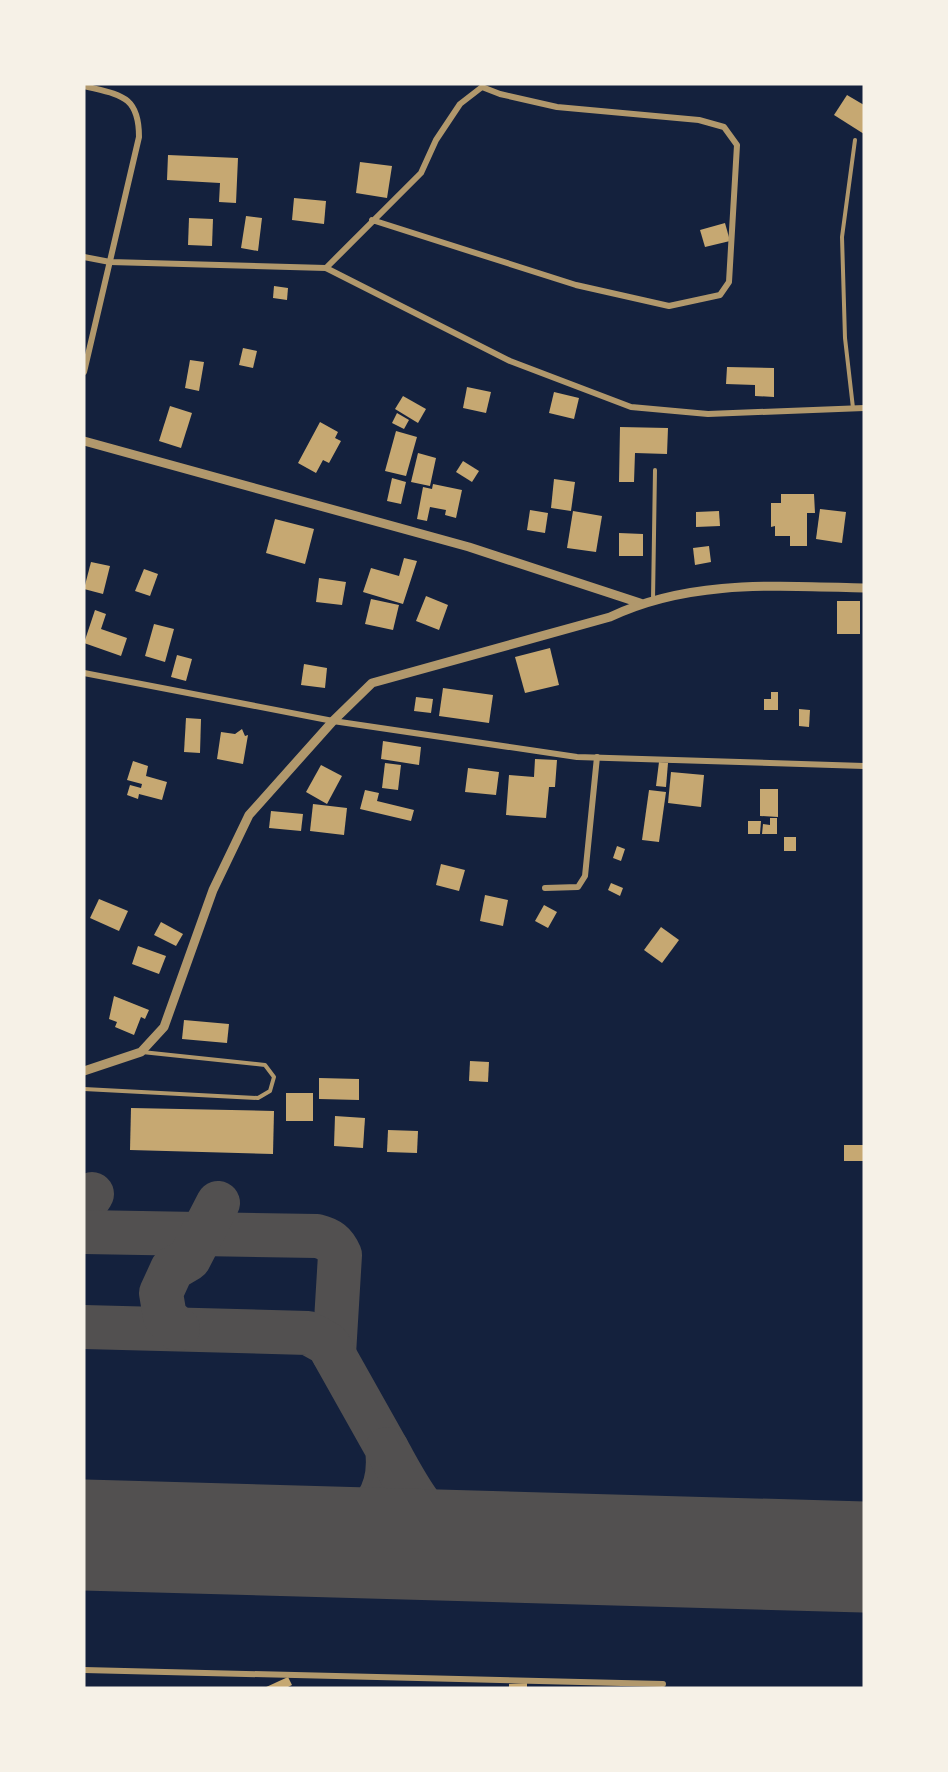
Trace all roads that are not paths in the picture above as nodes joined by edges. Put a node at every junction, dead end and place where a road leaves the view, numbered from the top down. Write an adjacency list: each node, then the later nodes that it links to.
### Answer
1 (84, 86): 5 (street)
2 (855, 140): 8 (lane)
3 (372, 220): 3 (street); 6 (street)
4 (84, 257): 5 (street)
5 (110, 262): 6 (street); 7 (street)
6 (326, 268): 8 (street)
7 (84, 372)
8 (853, 408): 9 (street)
9 (864, 408)
10 (84, 441): 14 (street)
11 (655, 470): 13 (lane)
12 (864, 588): 13 (street)
13 (652, 601): 14 (street)
14 (640, 603): 16 (street)
15 (84, 673): 16 (street)
16 (333, 721): 17 (street); 20 (street)
17 (597, 757): 18 (street); 19 (street)
18 (864, 766)
19 (545, 888)
20 (141, 1052): 21 (street); 22 (lane)
21 (84, 1071)
22 (84, 1089)
23 (84, 1670): 24 (street)
24 (663, 1683)

